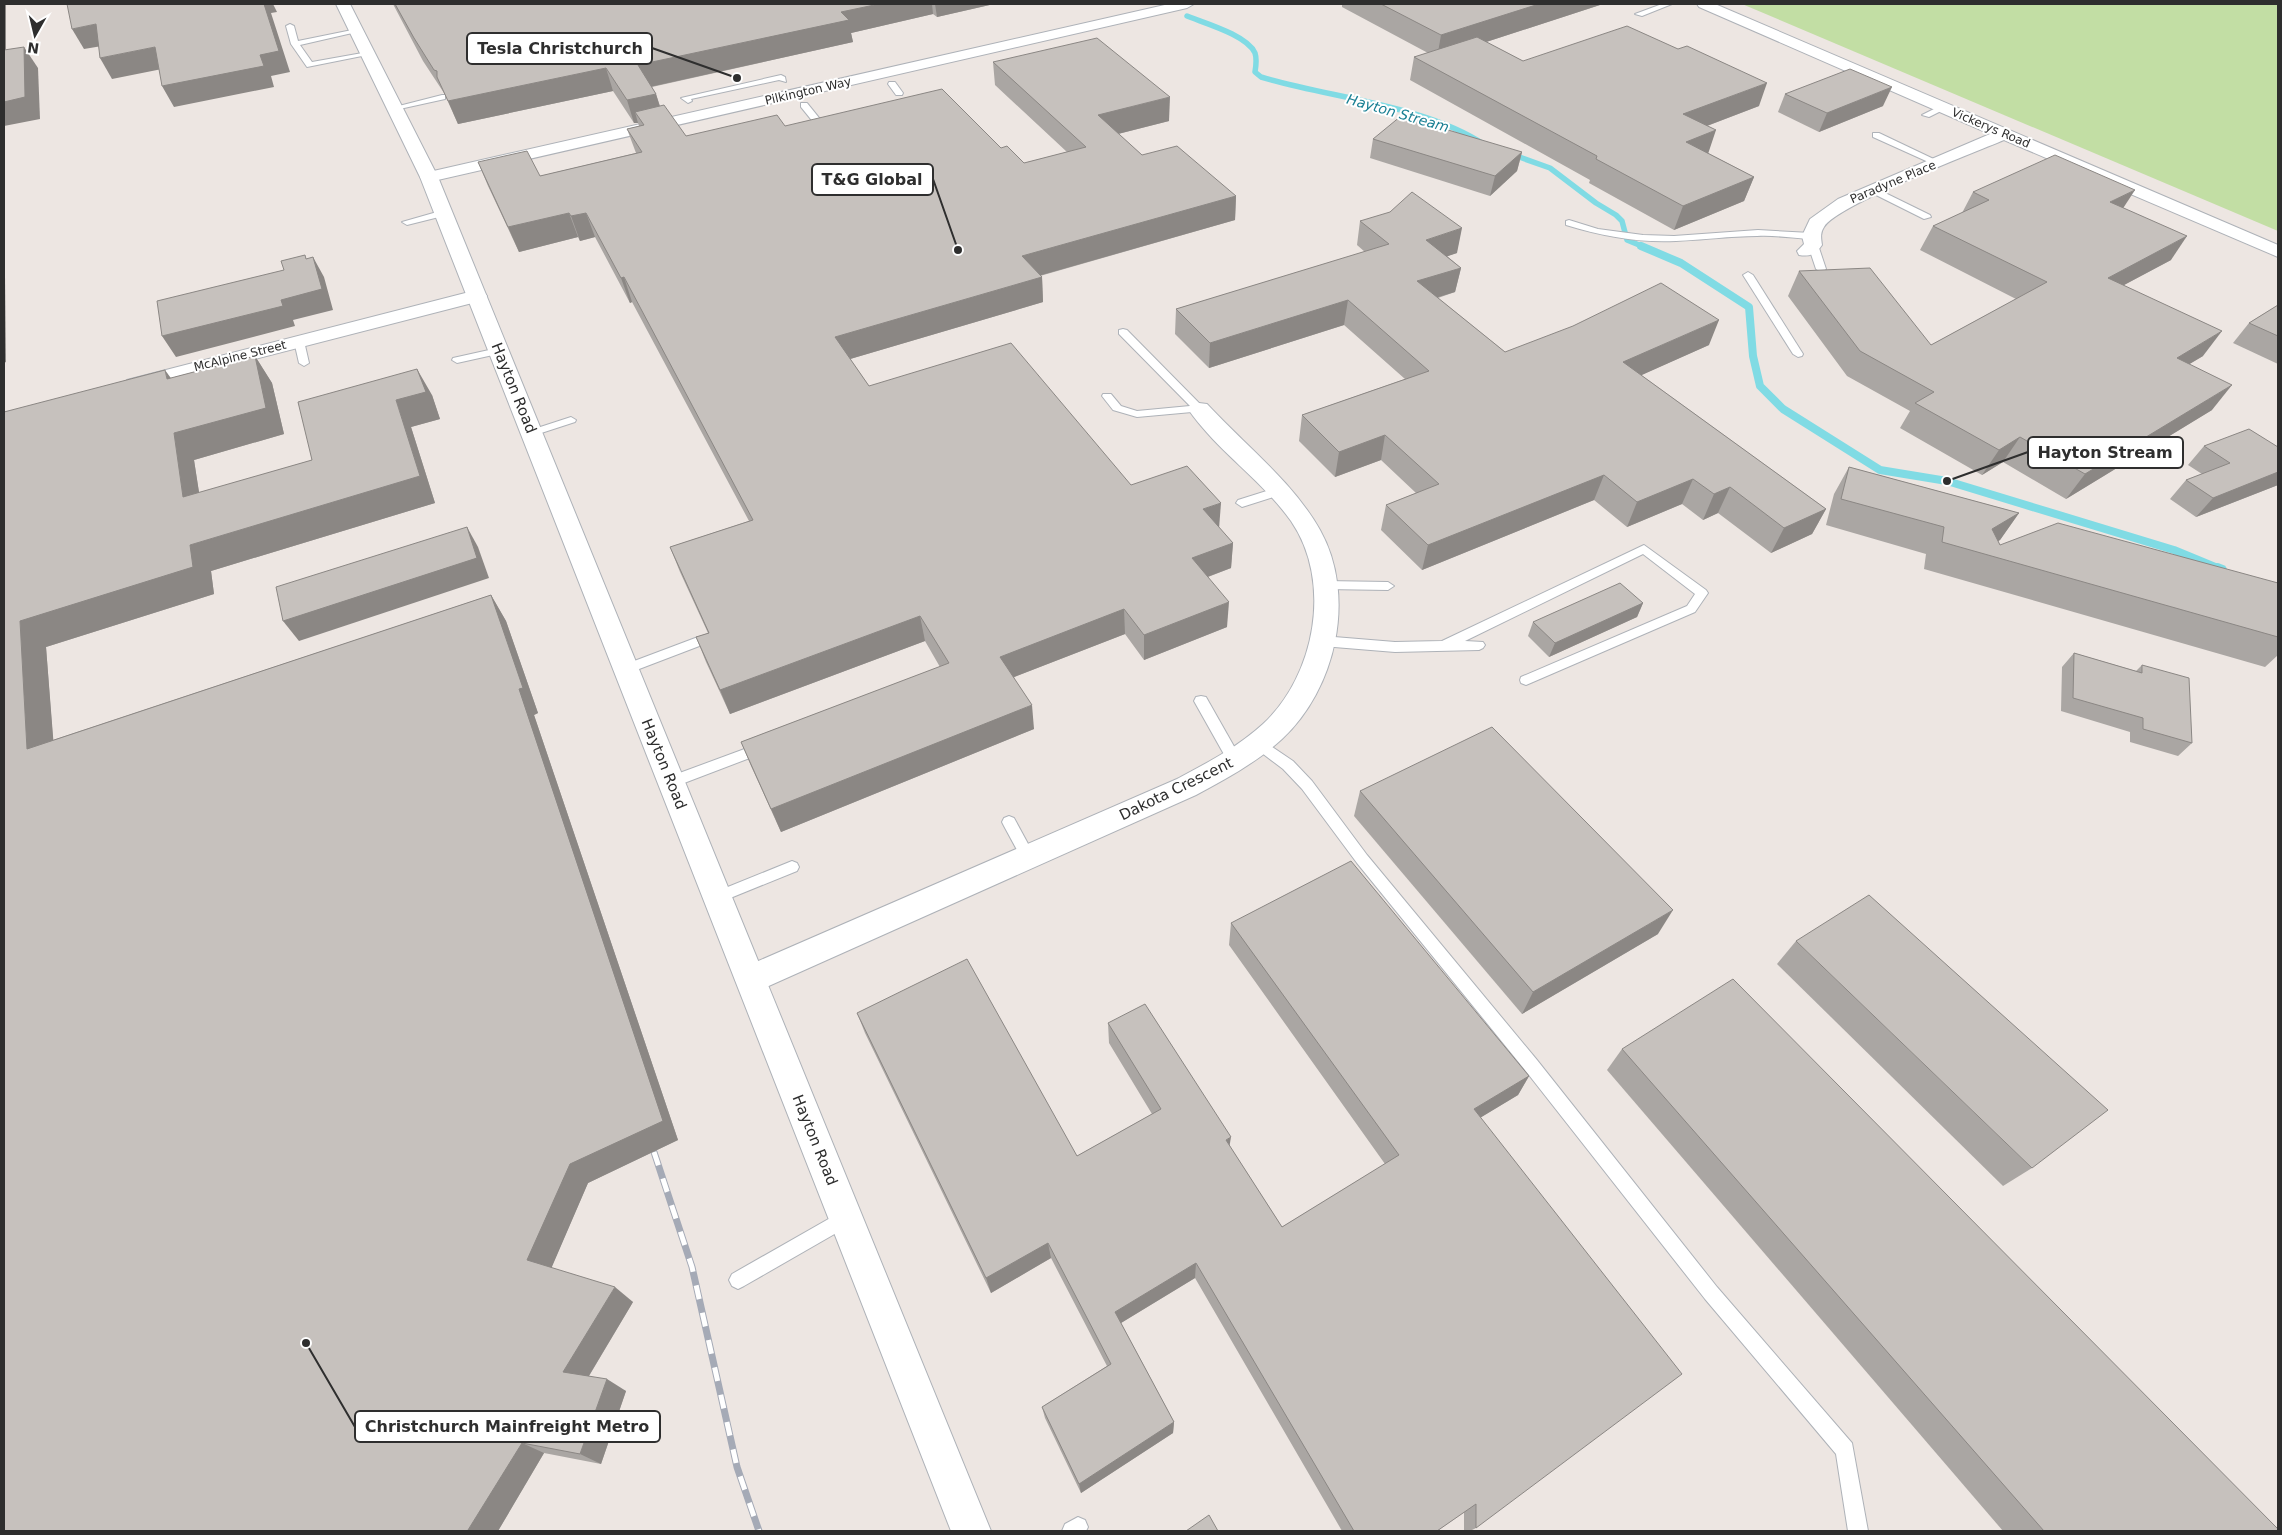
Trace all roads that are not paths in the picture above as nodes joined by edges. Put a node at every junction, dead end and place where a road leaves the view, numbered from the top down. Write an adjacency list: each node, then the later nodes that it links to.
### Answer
1 (343, 4): 7 (street, Hayton Road)
2 (1187, 4): 22 (street, Pilkington Way)
3 (1668, 4): 5 (lane)
4 (1704, 4): 16 (street, Vickerys Road)
5 (1639, 14)
6 (290, 26): 8 (lane)
7 (362, 43): 8 (lane); 8 (lane); 15 (street, Hayton Road)
8 (295, 44)
9 (783, 80): 13 (lane)
10 (892, 84): 11 (lane)
11 (899, 93)
12 (442, 97): 15 (lane)
13 (688, 102)
14 (804, 105): 18 (lane)
15 (394, 108): 22 (street, Hayton Road)
16 (1943, 108): 17 (lane); 19 (street, Vickerys Road)
17 (1926, 115)
18 (821, 126)
19 (2003, 134): 21 (street, Paradyne Place); 29 (street, Vickerys Road)
20 (1876, 135): 21 (lane)
21 (1938, 163): 23 (street, Paradyne Place)
22 (429, 177): 24 (street, Hayton Road)
23 (1875, 191): 25 (lane); 28 (street, Paradyne Place)
24 (444, 213): 26 (lane); 32 (street, Hayton Road)
25 (1927, 217)
26 (407, 222)
27 (1569, 223): 28 (lane)
28 (1810, 244): 30 (lane)
29 (2278, 252)
30 (1821, 269)
31 (1748, 274): 36 (lane)
32 (477, 296): 34 (street, McAlpine Street); 35 (street, Hayton Road)
33 (1124, 332): 41 (lane)
34 (299, 341): 38 (lane); 39 (street, McAlpine Street)
35 (498, 351): 37 (lane); 43 (street, Hayton Road)
36 (1798, 354)
37 (457, 360)
38 (304, 363)
39 (118, 388)
40 (1106, 396): 41 (lane)
41 (1198, 409): 44 (street, Dakota Crescent)
42 (571, 420): 43 (lane)
43 (532, 433): 52 (street, Hayton Road)
44 (1279, 491): 45 (lane); 46 (street, Dakota Crescent)
45 (1242, 503)
46 (1325, 585): 47 (lane); 48 (street, Dakota Crescent)
47 (1388, 586)
48 (1322, 641): 51 (lane); 55 (street, Dakota Crescent)
49 (698, 642): 52 (lane)
50 (1478, 645): 51 (lane)
51 (1441, 647): 53 (lane)
52 (626, 669): 58 (street, Hayton Road)
53 (1526, 680)
54 (1201, 701): 57 (lane)
55 (1259, 743): 57 (street, Dakota Crescent); 67 (lane)
56 (750, 752): 58 (lane)
57 (1235, 761): 60 (street, Dakota Crescent)
58 (671, 782): 62 (street, Hayton Road)
59 (1009, 822): 60 (lane)
60 (1028, 857): 63 (street, Dakota Crescent)
61 (792, 867): 62 (lane)
62 (718, 897): 63 (street, Hayton Road)
63 (750, 979): 64 (street, Hayton Road)
64 (846, 1218): 65 (lane); 66 (street, Hayton Road)
65 (738, 1280)
66 (972, 1531)
67 (1858, 1531)

